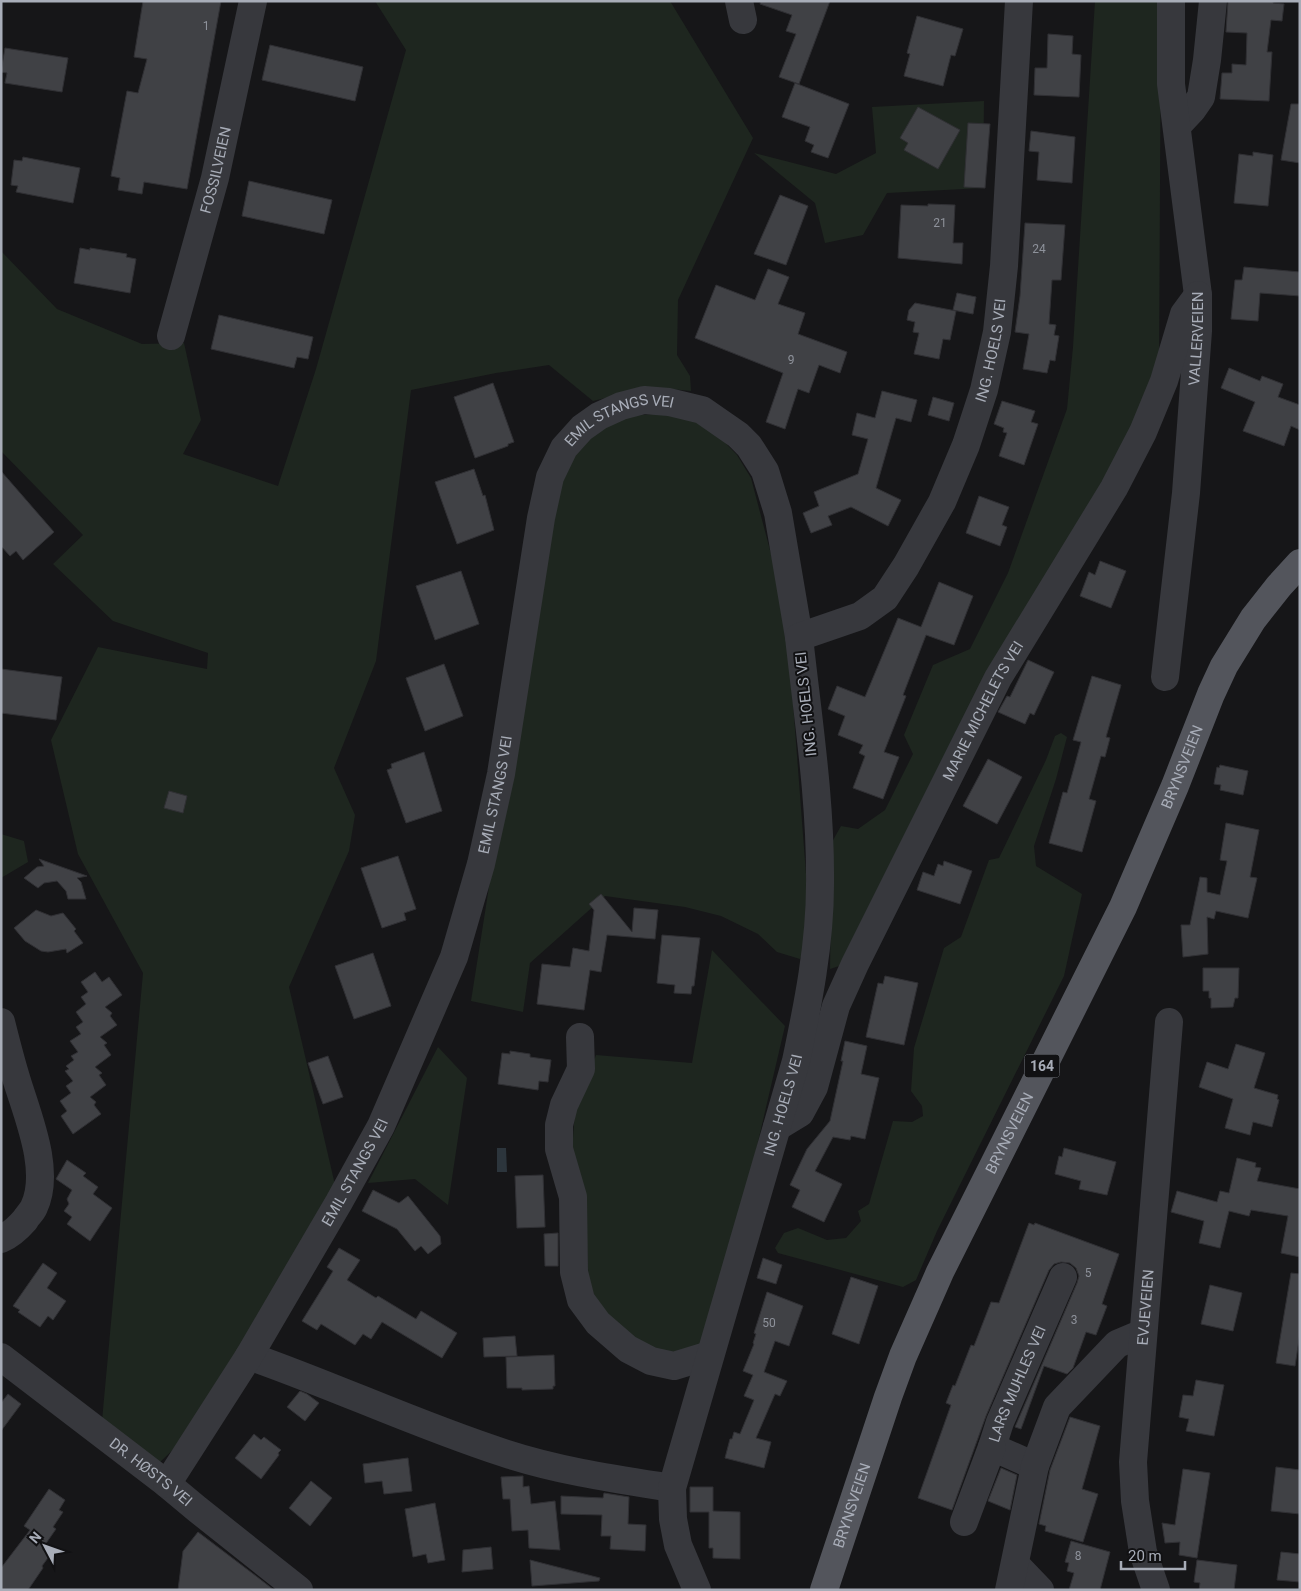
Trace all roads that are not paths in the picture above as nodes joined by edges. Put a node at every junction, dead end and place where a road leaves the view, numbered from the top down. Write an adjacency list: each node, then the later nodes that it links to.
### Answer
1 (253, 1): 7 (street, FOSSILVEIEN)
2 (1019, 1): 9 (street, ING. HOELS VEI)
3 (1171, 1): 5 (street, VALLERVEIEN)
4 (1213, 1): 5 (street)
5 (1177, 126): 6 (street, VALLERVEIEN)
6 (1198, 295): 10 (street, VALLERVEIEN); 14 (street, MARIE MICHELETS VEI)
7 (172, 336)
8 (1300, 563): 29 (main road, BRYNSVEIEN / 164)
9 (799, 637): 14 (street, ING. HOELS VEI); 19 (street, EMIL STANGS VEI)
10 (1165, 677)
11 (1, 1022): 15 (street)
12 (1169, 1022): 17 (street, EVJEVEIEN)
13 (580, 1037): 18 (street)
14 (777, 1127): 18 (street, ING. HOELS VEI)
15 (1, 1238)
16 (1063, 1277): 21 (street, LARS MUHLES VEI)
17 (1143, 1333): 22 (street); 31 (street, EVJEVEIEN)
18 (710, 1354): 24 (street, ING. HOELS VEI)
19 (249, 1356): 23 (street, EMIL STANGS VEI); 24 (street)
20 (1, 1357): 23 (street, DR. HØSTS VEI)
21 (992, 1447): 22 (street, LARS MUHLES VEI); 25 (street)
22 (1035, 1466): 26 (street)
23 (167, 1484): 27 (street, DR. HØSTS VEI)
24 (672, 1488): 28 (street, ING. HOELS VEI)
25 (964, 1522)
26 (1013, 1577): 30 (street)
27 (299, 1590)
28 (697, 1590)
29 (824, 1590)
30 (1040, 1590)
31 (1156, 1590)

